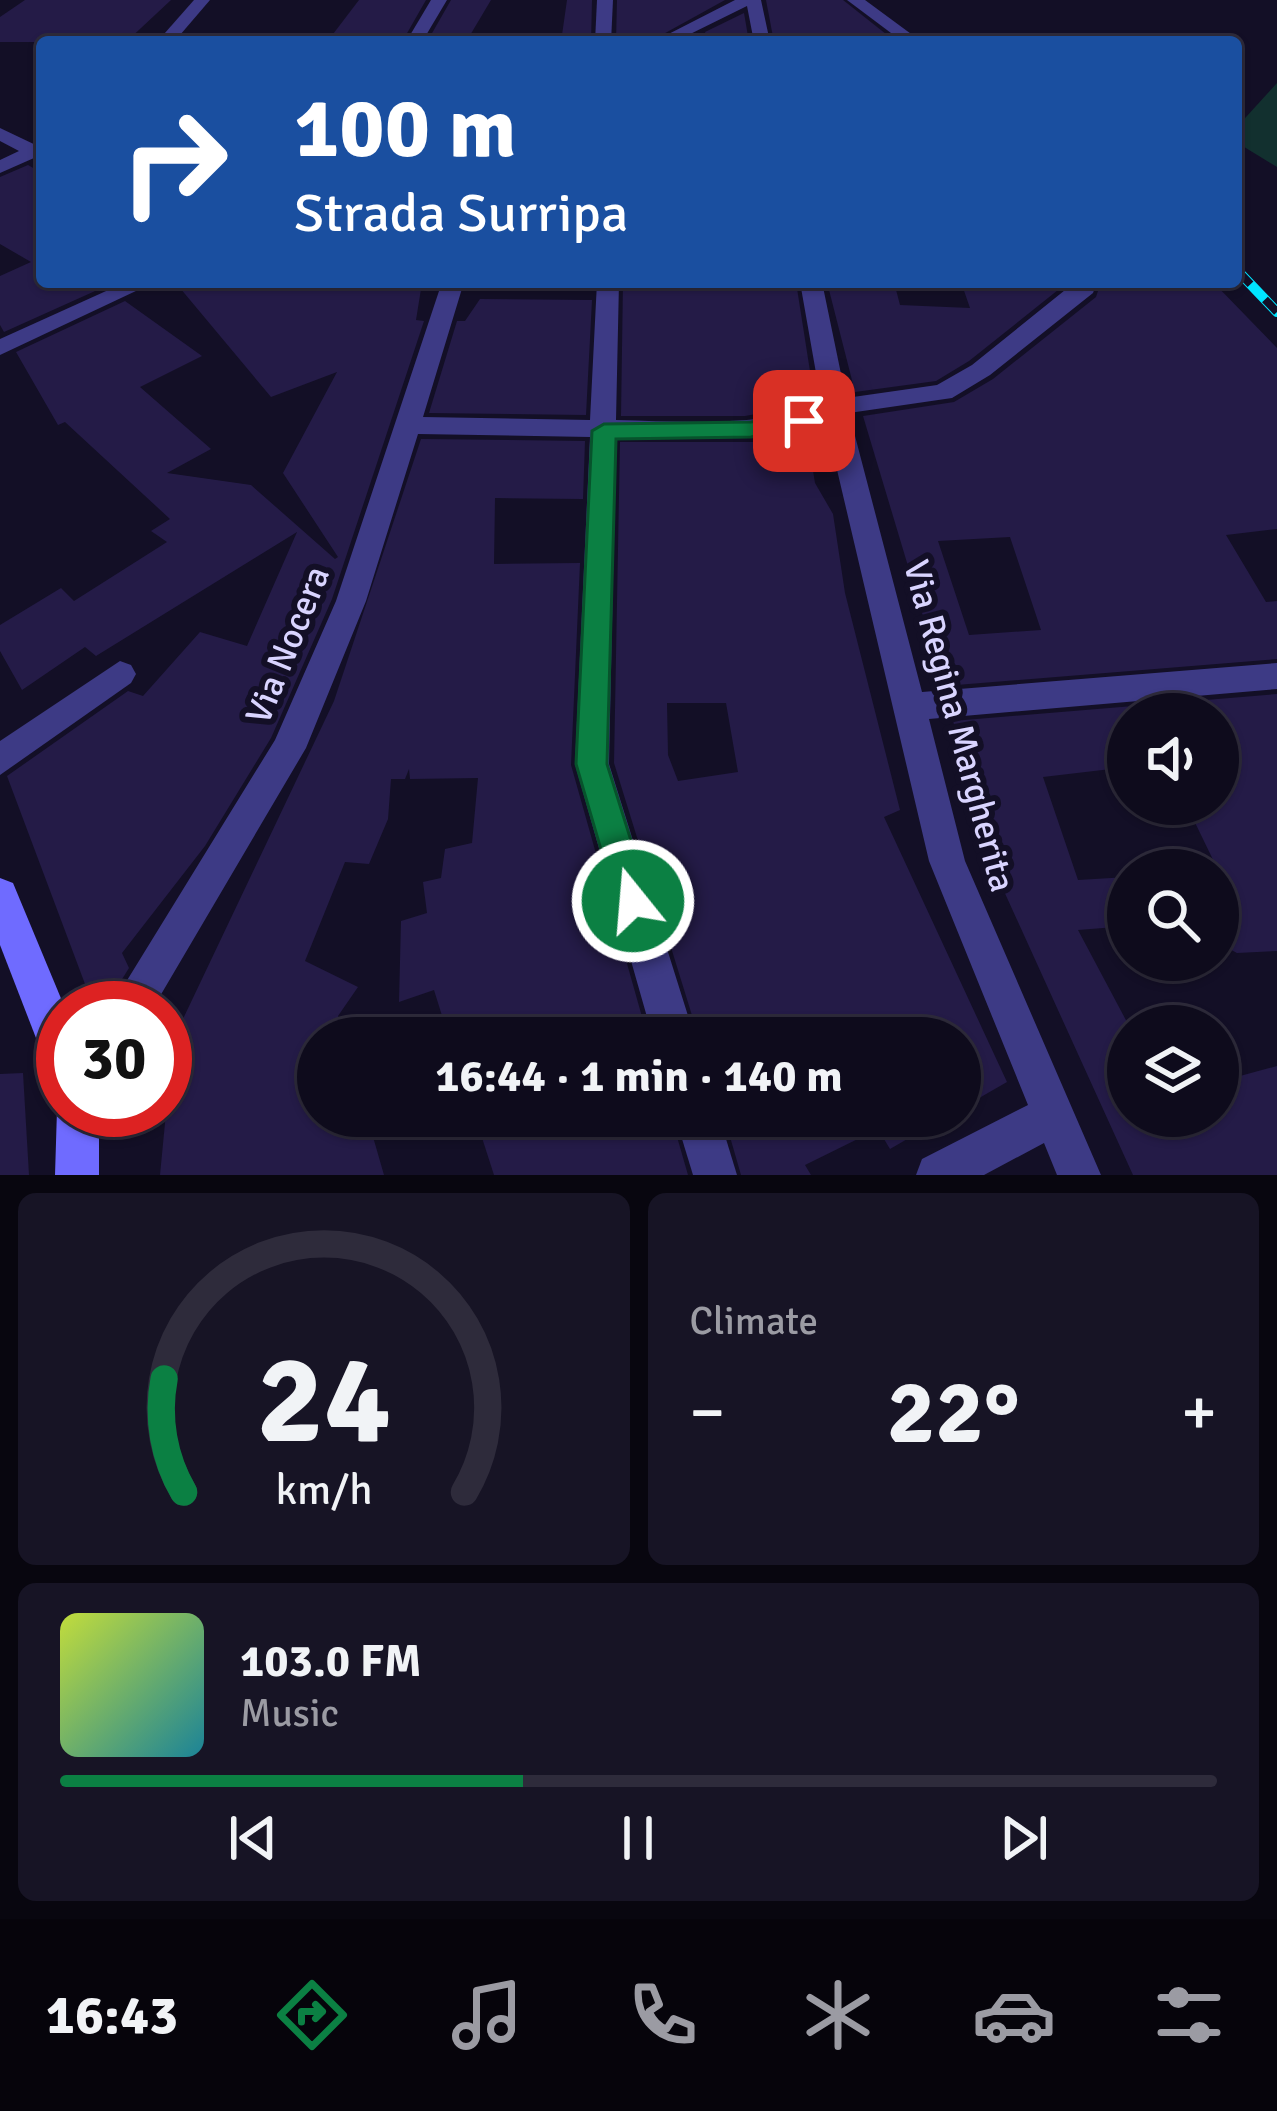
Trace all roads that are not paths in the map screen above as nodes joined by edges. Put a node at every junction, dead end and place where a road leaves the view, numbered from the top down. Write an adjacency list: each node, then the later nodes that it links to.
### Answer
1 (202, 0): 6 (street)
2 (440, 0): 7 (street)
3 (605, 0): 8 (street)
4 (750, 0): 9 (street); 10 (street)
5 (855, 0): 11 (street)
6 (171, 36)
7 (417, 36)
8 (603, 36)
9 (674, 36)
10 (760, 36)
11 (906, 36)
12 (0, 122): 14 (street)
13 (0, 134): 15 (street)
14 (36, 144)
15 (36, 145)
16 (36, 146): 17 (street)
17 (0, 167)
18 (131, 288): 23 (street)
19 (451, 288): 25 (street, Via Nocera)
20 (608, 288): 26 (street)
21 (812, 288): 24 (street, Via Regina Margherita)
22 (1085, 288): 24 (street)
23 (0, 348)
24 (836, 410): 26 (street); 29 (street, Via Regina Margherita)
25 (406, 425): 26 (street); 32 (street, Via Nocera)
26 (604, 431): 34 (street)
27 (120, 674): 30 (street)
28 (1277, 676): 29 (street)
29 (909, 707): 35 (street, Via Regina Margherita)
30 (0, 760)
31 (0, 896): 33 (street)
32 (147, 981)
33 (36, 986)
34 (668, 1017)
35 (1052, 1116): 40 (street); 41 (street, Via Regina Margherita)
36 (78, 1137): 38 (street)
37 (704, 1137): 39 (street)
38 (77, 1175)
39 (715, 1175)
40 (938, 1175)
41 (1079, 1175)

